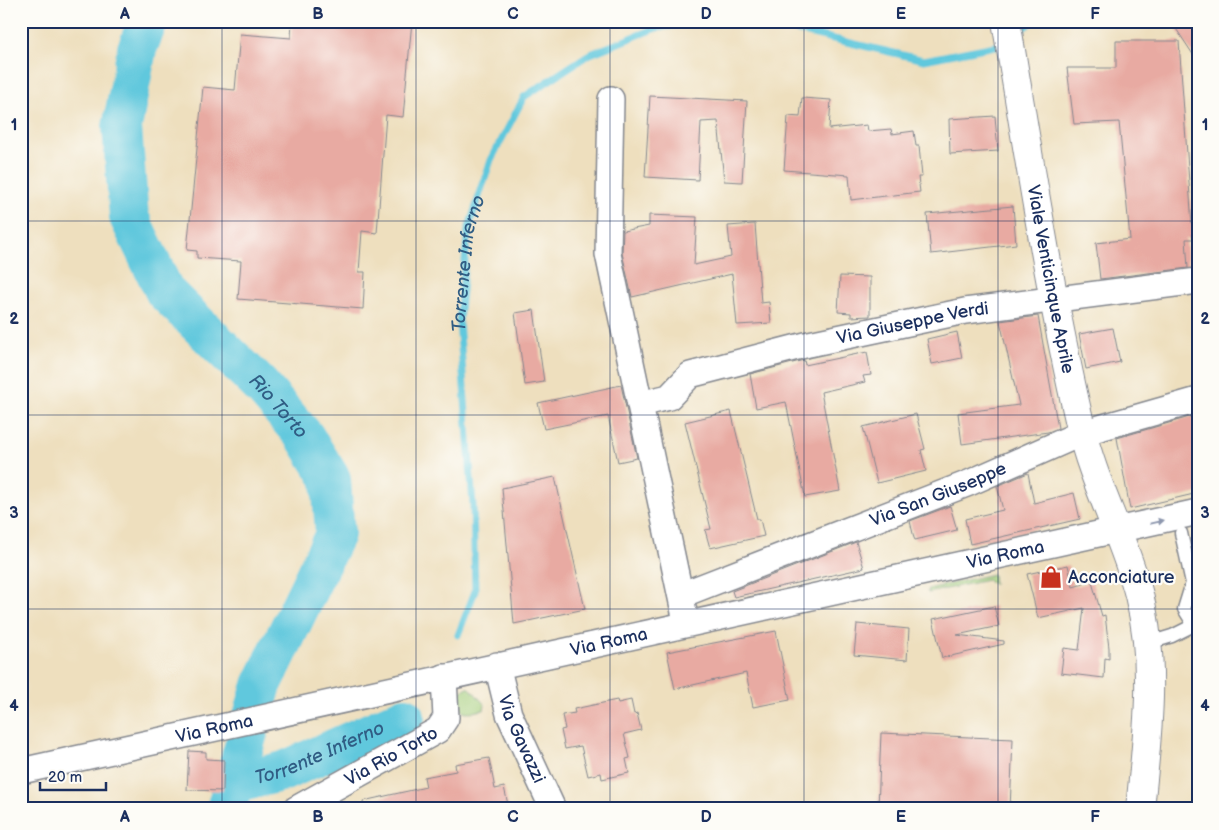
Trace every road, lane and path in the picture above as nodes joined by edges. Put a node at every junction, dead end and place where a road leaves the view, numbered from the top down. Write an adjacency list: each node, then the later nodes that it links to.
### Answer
1 (1006, 21): 4 (main road, Viale Venticinque Aprile)
2 (611, 99): 6 (street)
3 (1198, 281): 4 (street, Via Giuseppe Verdi)
4 (1054, 298): 6 (street, Via Giuseppe Verdi); 7 (main road, Viale Venticinque Aprile)
5 (1198, 400): 7 (street, Via San Giuseppe)
6 (640, 404): 11 (street)
7 (1082, 433): 9 (main road, Viale Venticinque Aprile); 11 (street, Via San Giuseppe)
8 (1198, 512): 9 (street, Via Roma, one-way to 8)
9 (1116, 532): 12 (street, Via Roma); 13 (main road, Viale Venticinque Aprile)
10 (1181, 533): 13 (lane)
11 (681, 595): 12 (street)
12 (687, 624): 14 (street, Via Roma)
13 (1149, 643): 19 (main road, Viale Venticinque Aprile)
14 (497, 665): 15 (street, Via Roma); 18 (street, Via Gavazzi)
15 (444, 677): 16 (street, Via Roma); 17 (street, Via Rio Torto)
16 (21, 771)
17 (296, 809)
18 (553, 809)
19 (1140, 809)

